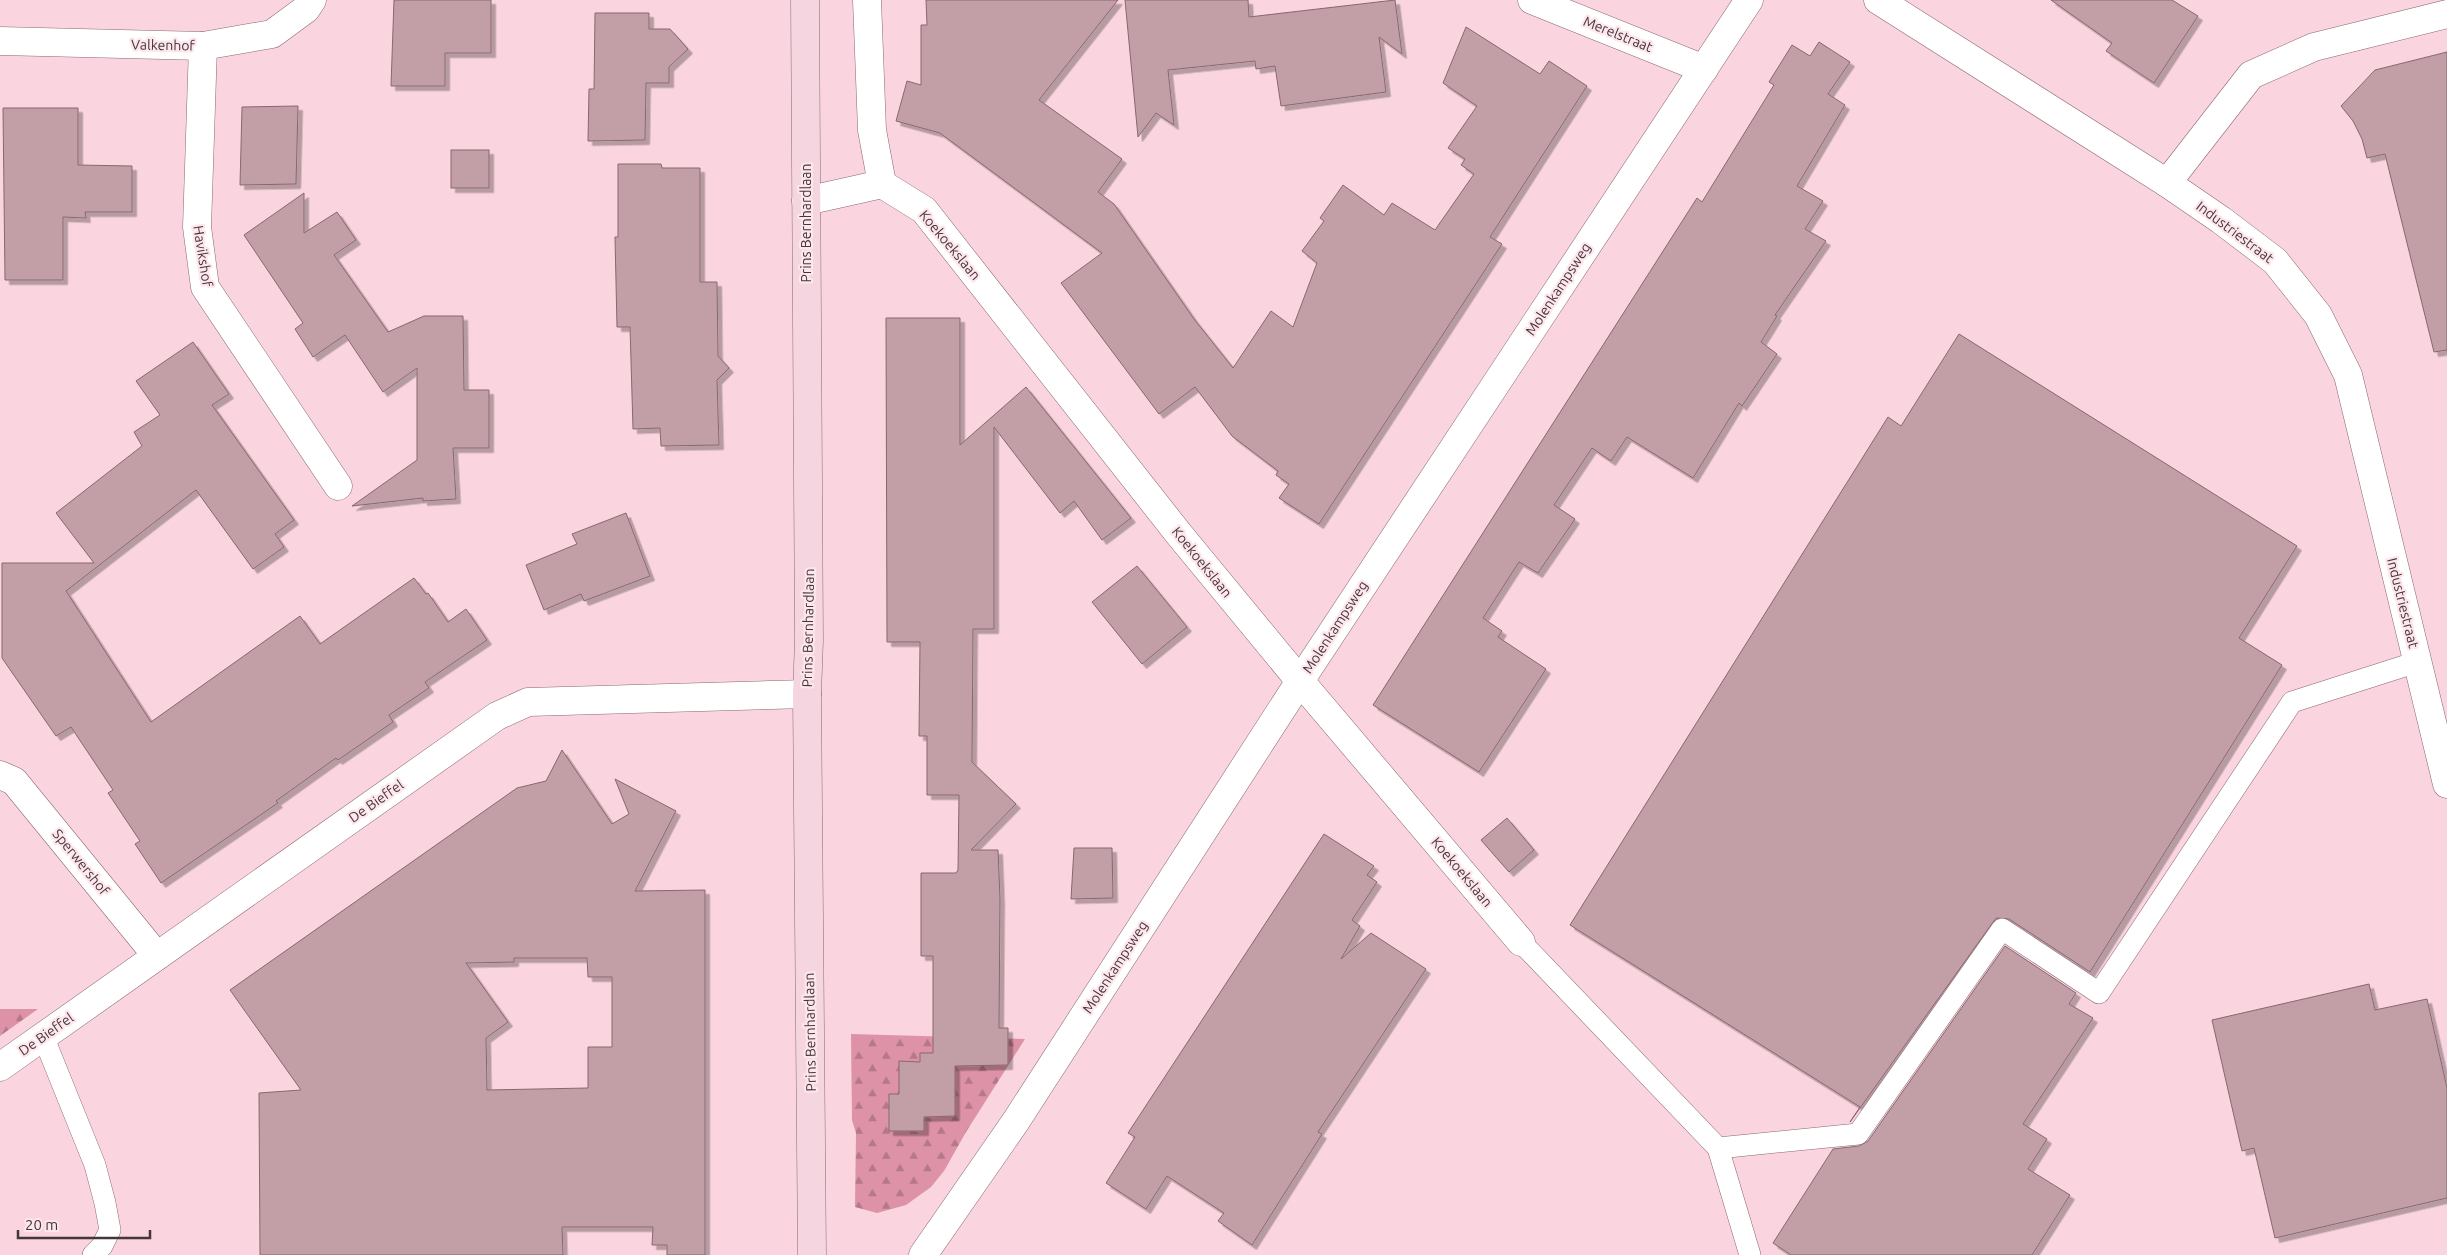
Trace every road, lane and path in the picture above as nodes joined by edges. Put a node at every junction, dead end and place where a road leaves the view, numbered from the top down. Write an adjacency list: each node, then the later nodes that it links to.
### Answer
1 (312, 0): 9 (street, Valkenhof)
2 (805, 0): 13 (street, Prins Bernhardlaan)
3 (867, 0): 11 (street)
4 (1532, 0): 10 (street, Merelstraat)
5 (1749, 0): 10 (street, Molenkampsweg)
6 (1878, 0): 12 (street, Industriestraat)
7 (2447, 14): 12 (street)
8 (0, 41): 9 (street, Valkenhof)
9 (203, 46): 14 (street, Havikshof)
10 (1704, 69): 16 (street, Molenkampsweg)
11 (882, 184): 13 (street); 16 (street, Koekoekslaan)
12 (2167, 184): 15 (street, Industriestraat)
13 (806, 201): 17 (street, Prins Bernhardlaan)
14 (338, 486)
15 (2418, 662): 19 (street, Industriestraat); 24 (lane)
16 (1300, 681): 20 (street, Koekoekslaan); 27 (street, Molenkampsweg)
17 (807, 694): 21 (street, De Bieffel); 26 (street, Prins Bernhardlaan)
18 (0, 775): 21 (street, Sperwershof)
19 (2447, 784)
20 (1521, 942): 24 (lane)
21 (157, 956): 22 (street, De Bieffel)
22 (43, 1036): 23 (street, De Bieffel); 25 (lane)
23 (0, 1067)
24 (1718, 1148): 28 (lane)
25 (93, 1255)
26 (812, 1255)
27 (923, 1255)
28 (1750, 1255)

